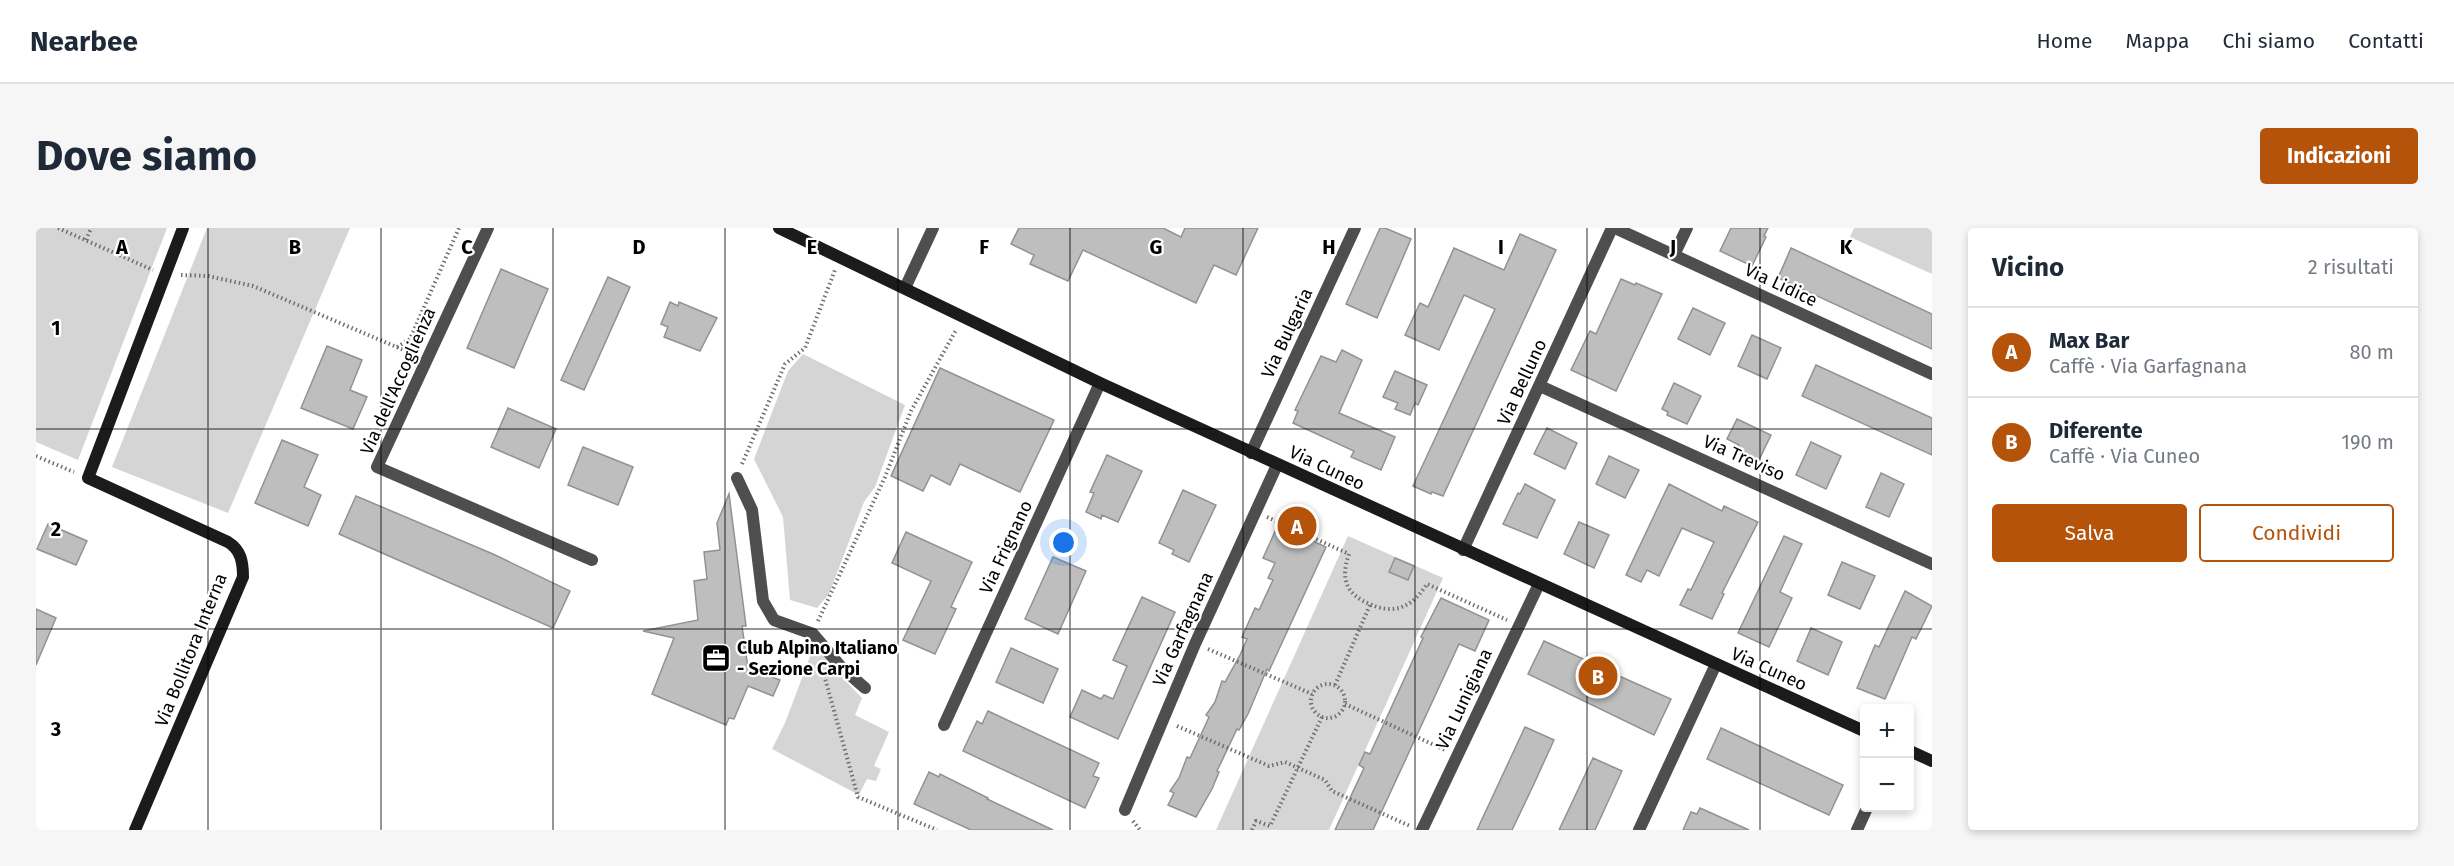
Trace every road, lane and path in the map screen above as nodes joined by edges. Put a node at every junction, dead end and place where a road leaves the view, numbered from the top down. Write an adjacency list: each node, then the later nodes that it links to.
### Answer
1 (58, 228): 11 (path)
2 (91, 228): 11 (path)
3 (183, 228): 14 (street)
4 (459, 228): 17 (path)
5 (488, 228): 18 (street, Via dell'Accoglienza)
6 (779, 228): 15 (street, Via Cuneo)
7 (933, 228): 15 (street)
8 (1355, 228): 22 (street, Via Bulgaria)
9 (1613, 228): 12 (street, Via Lidice); 21 (street, Via Belluno)
10 (1686, 228): 12 (street)
11 (86, 240): 14 (path)
12 (1674, 255): 19 (street, Via Lidice)
13 (838, 264): 26 (path)
14 (165, 275): 17 (path); 25 (street)
15 (905, 288): 16 (street, Via Cuneo)
16 (964, 316): 20 (street, Via Cuneo); 34 (path)
17 (397, 347): 18 (path)
18 (427, 359): 29 (street, Via dell'Accoglienza)
19 (1932, 374)
20 (1101, 383): 22 (street, Via Cuneo); 44 (street, Via Frignano)
21 (1540, 386): 28 (street, Via Belluno); 30 (street, Via Treviso)
22 (1251, 453): 24 (street, Via Cuneo)
23 (36, 456): 25 (path)
24 (1277, 465): 27 (street, Via Garfagnana); 28 (street, Via Cuneo)
25 (88, 478): 52 (street, Via Bollitora Interna)
26 (736, 478): 34 (street)
27 (1256, 511): 32 (path); 35 (street, Via Garfagnana)
28 (1463, 550): 31 (street, Via Cuneo)
29 (592, 560)
30 (1932, 564)
31 (1539, 584): 33 (street, Via Lunigiana); 36 (street, Via Cuneo)
32 (1370, 604): 33 (path); 38 (path)
33 (1519, 625): 47 (street, Via Lunigiana)
34 (813, 634): 39 (street)
35 (1195, 644): 40 (path); 43 (street, Via Garfagnana)
36 (1716, 664): 45 (street, Via Cuneo); 56 (street)
37 (822, 666): 53 (path)
38 (1335, 685): 40 (path); 41 (path)
39 (865, 688)
40 (1312, 694): 42 (path)
41 (1345, 704): 42 (path); 47 (path)
42 (1322, 717): 49 (path)
43 (1162, 720): 49 (path); 50 (street, Via Garfagnana)
44 (944, 725)
45 (1860, 729)
46 (1914, 753): 48 (street)
47 (1457, 756): 55 (street, Via Lunigiana)
48 (1932, 761)
49 (1297, 768): 54 (path); 55 (path)
50 (1125, 810)
51 (1865, 812): 57 (street)
52 (135, 830)
53 (937, 830)
54 (1252, 830)
55 (1421, 830)
56 (1639, 830)
57 (1857, 830)

